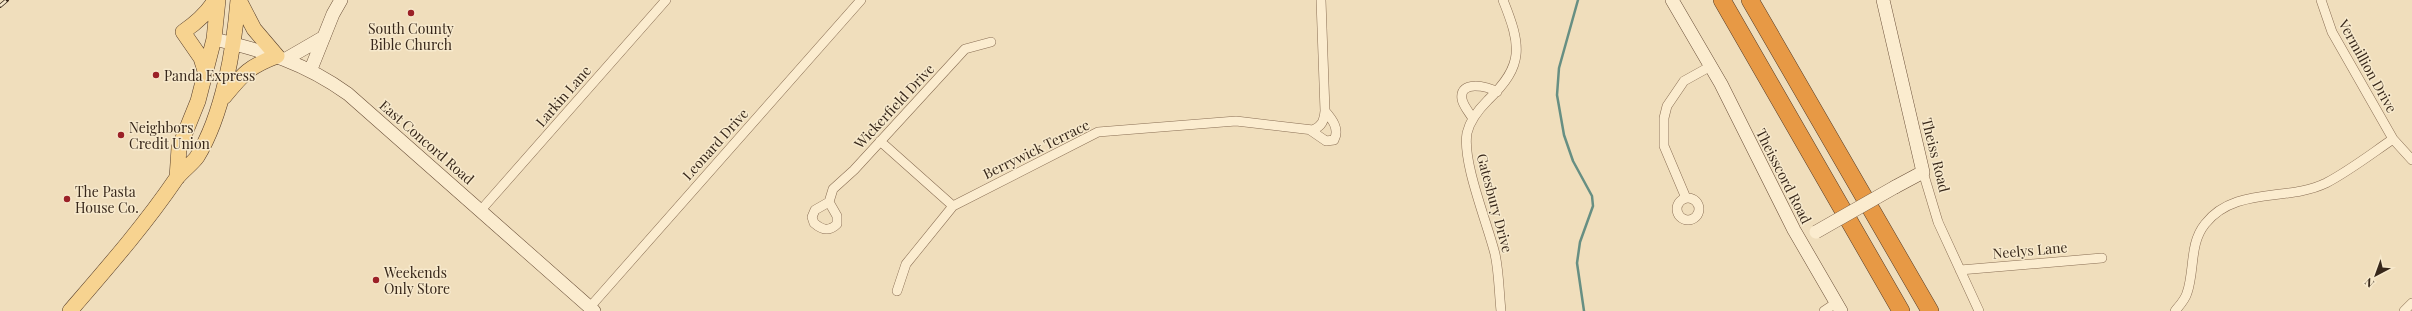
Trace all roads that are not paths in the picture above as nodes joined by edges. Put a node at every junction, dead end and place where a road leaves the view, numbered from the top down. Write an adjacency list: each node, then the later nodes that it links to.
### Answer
1 (216, 0): 14 (main road); 20 (main road)
2 (239, 0): 16 (main road); 17 (main road)
3 (341, 0): 13 (street)
4 (666, 0): 34 (street, Larkin Lane)
5 (862, 0): 41 (street, Leonard Drive)
6 (1321, 0): 23 (street)
7 (1503, 0): 21 (street, Gatesbury Drive)
8 (1672, 0): 18 (street, Theisscord Road)
9 (1722, 0): 45 (highway)
10 (1750, 0): 46 (highway)
11 (1883, 0): 29 (street, Theiss Road)
12 (2321, 0): 26 (street, Vermillion Drive)
13 (324, 36): 17 (street); 19 (street)
14 (214, 39): 16 (street, East Concord Road); 20 (main road)
15 (991, 42): 27 (street, Wickerfield Drive)
16 (234, 44): 17 (street, East Concord Road); 22 (main road)
17 (281, 57): 19 (street, East Concord Road); 22 (main road)
18 (1711, 66): 31 (street); 35 (street, Theisscord Road)
19 (311, 69): 34 (street, East Concord Road)
20 (206, 74): 30 (main road)
21 (1497, 92): 24 (street, Gatesbury Drive); 24 (street)
22 (219, 102): 30 (main road)
23 (1325, 111): 25 (street); 25 (street, Berrywick Terrace)
24 (1473, 119): 43 (street, Gatesbury Drive)
25 (1310, 130): 33 (street, Berrywick Terrace)
26 (2393, 139): 28 (street, Vermillion Drive); 48 (street)
27 (880, 141): 32 (street, Wickerfield Drive); 33 (street)
28 (2412, 160)
29 (1923, 172): 35 (street, Theisscord Road, bridge); 37 (street, Theiss Road)
30 (177, 178): 42 (main road)
31 (1686, 198)
32 (829, 202)
33 (953, 206): 38 (street, Berrywick Terrace)
34 (481, 210): 41 (street, East Concord Road)
35 (1800, 242): 40 (street)
36 (2102, 258): 37 (street, Neelys Lane)
37 (1960, 270): 47 (street, Theiss Road)
38 (897, 291)
39 (2412, 303): 49 (street)
40 (1838, 307): 44 (street)
41 (592, 309)
42 (70, 311)
43 (1501, 311)
44 (1824, 311)
45 (1901, 311)
46 (1930, 311)
47 (1979, 311)
48 (2175, 311)
49 (2404, 311)

